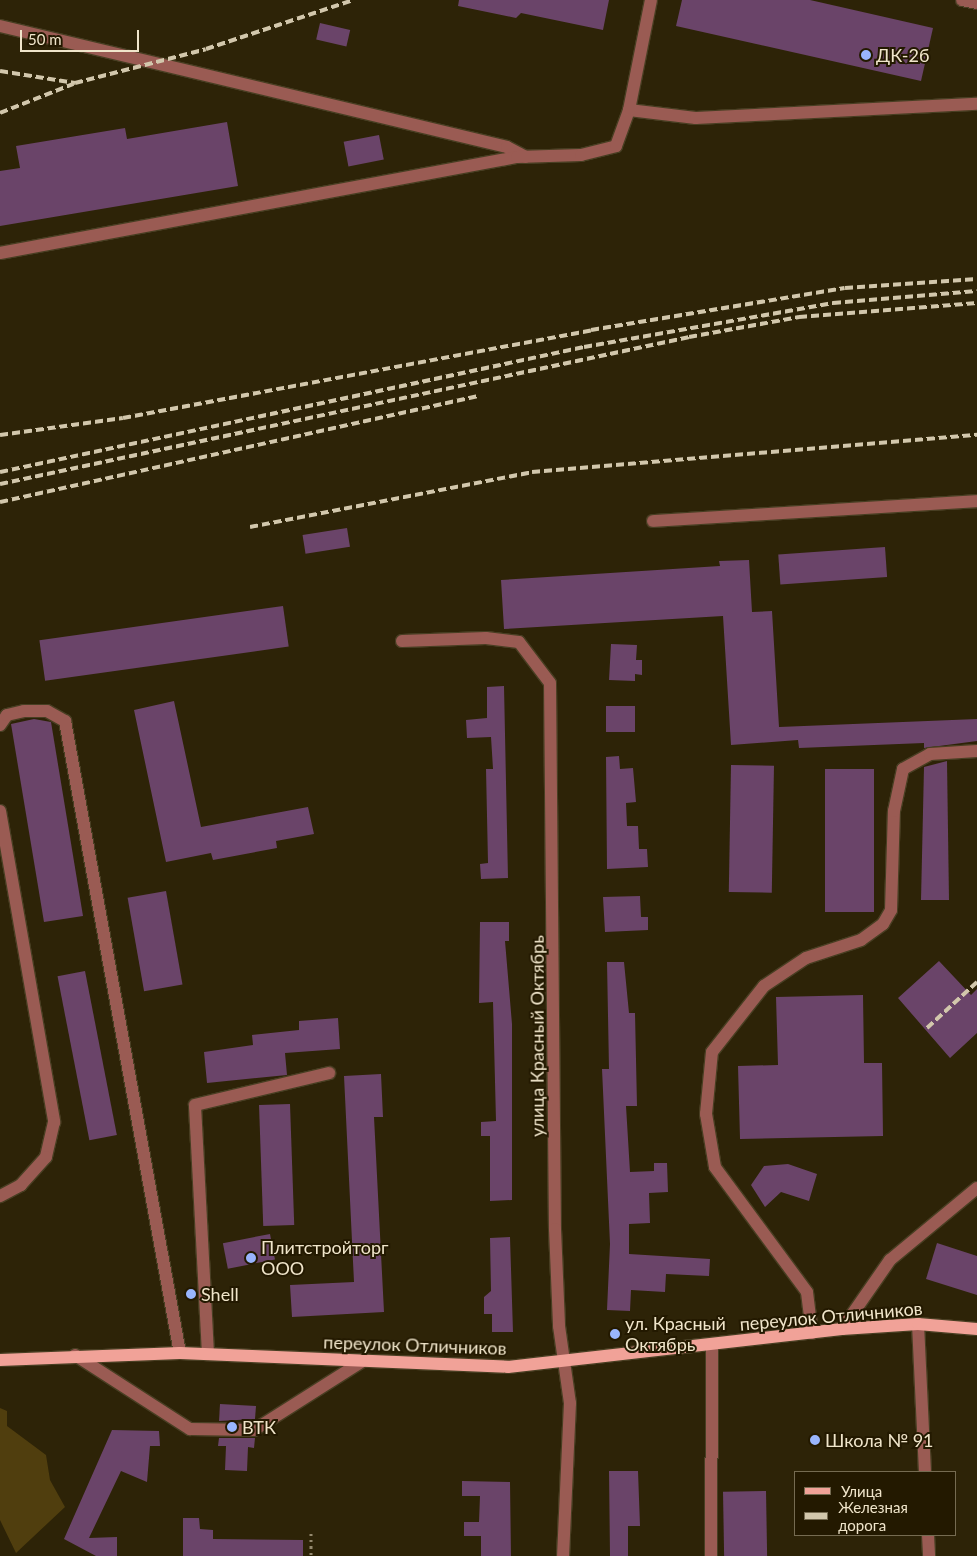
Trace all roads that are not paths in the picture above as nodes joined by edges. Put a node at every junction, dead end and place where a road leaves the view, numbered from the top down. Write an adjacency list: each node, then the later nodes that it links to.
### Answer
1 (651, 0): 6 (street)
2 (962, 0): 3 (street)
3 (977, 4)
4 (0, 26): 7 (street)
5 (977, 104): 6 (street)
6 (629, 110): 7 (street)
7 (526, 157): 8 (street)
8 (0, 253)
9 (977, 501): 10 (street)
10 (653, 521)
11 (402, 641): 28 (street, улица Красный Октябрь)
12 (0, 724): 23 (street)
13 (977, 751): 21 (street)
14 (0, 811): 17 (street)
15 (329, 1073): 24 (street)
16 (977, 1188): 19 (street)
17 (0, 1196)
18 (918, 1324): 19 (main road, переулок Отличников); 20 (main road, переулок Отличников); 29 (street)
19 (842, 1329): 21 (main road, переулок Отличников)
20 (977, 1329)
21 (812, 1333): 22 (main road, переулок Отличников)
22 (712, 1344): 28 (main road, переулок Отличников); 32 (street)
23 (180, 1353): 24 (main road, переулок Отличников); 25 (main road, переулок Отличников)
24 (208, 1354): 27 (main road, переулок Отличников)
25 (75, 1355): 26 (main road, переулок Отличников); 27 (street)
26 (0, 1360)
27 (361, 1362): 28 (main road, переулок Отличников)
28 (564, 1362): 31 (street, улица Красный Октябрь)
29 (925, 1471)
30 (928, 1536): 33 (street)
31 (563, 1556)
32 (711, 1556)
33 (929, 1556)

